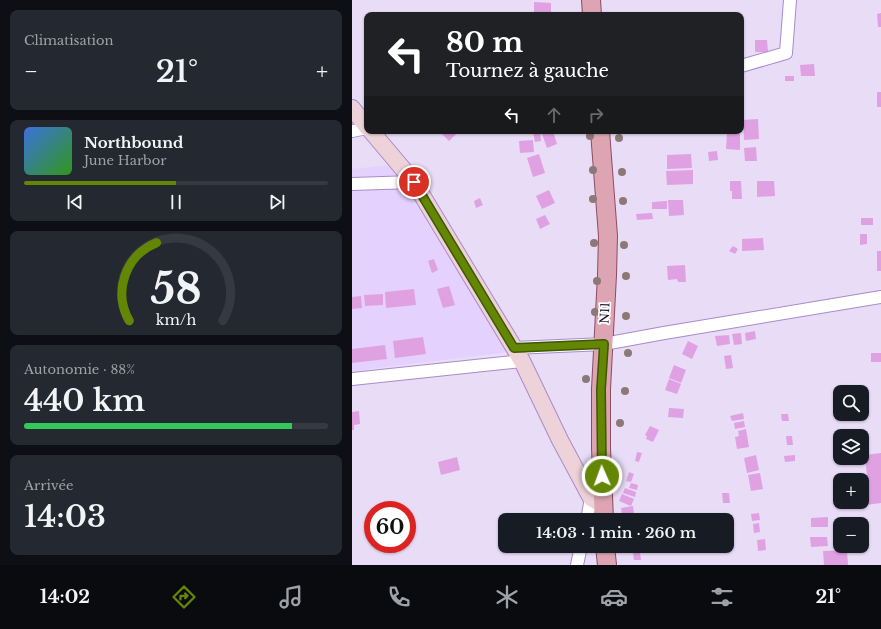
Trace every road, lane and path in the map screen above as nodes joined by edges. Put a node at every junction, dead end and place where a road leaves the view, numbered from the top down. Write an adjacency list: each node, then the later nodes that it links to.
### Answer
1 (591, 0): 3 (main road)
2 (790, 0): 4 (street)
3 (592, 12)
4 (744, 65)
5 (352, 108): 6 (main road)
6 (364, 123)
7 (364, 128): 8 (street)
8 (352, 131)
9 (374, 134): 11 (main road)
10 (600, 134): 14 (main road, N11)
11 (414, 182): 12 (street); 15 (main road)
12 (352, 184)
13 (881, 297): 14 (street)
14 (604, 344): 15 (street); 17 (main road, N11)
15 (518, 354): 16 (street); 17 (main road)
16 (352, 379)
17 (600, 508)
18 (580, 553): 20 (street)
19 (606, 553): 21 (main road)
20 (577, 565)
21 (606, 565)

